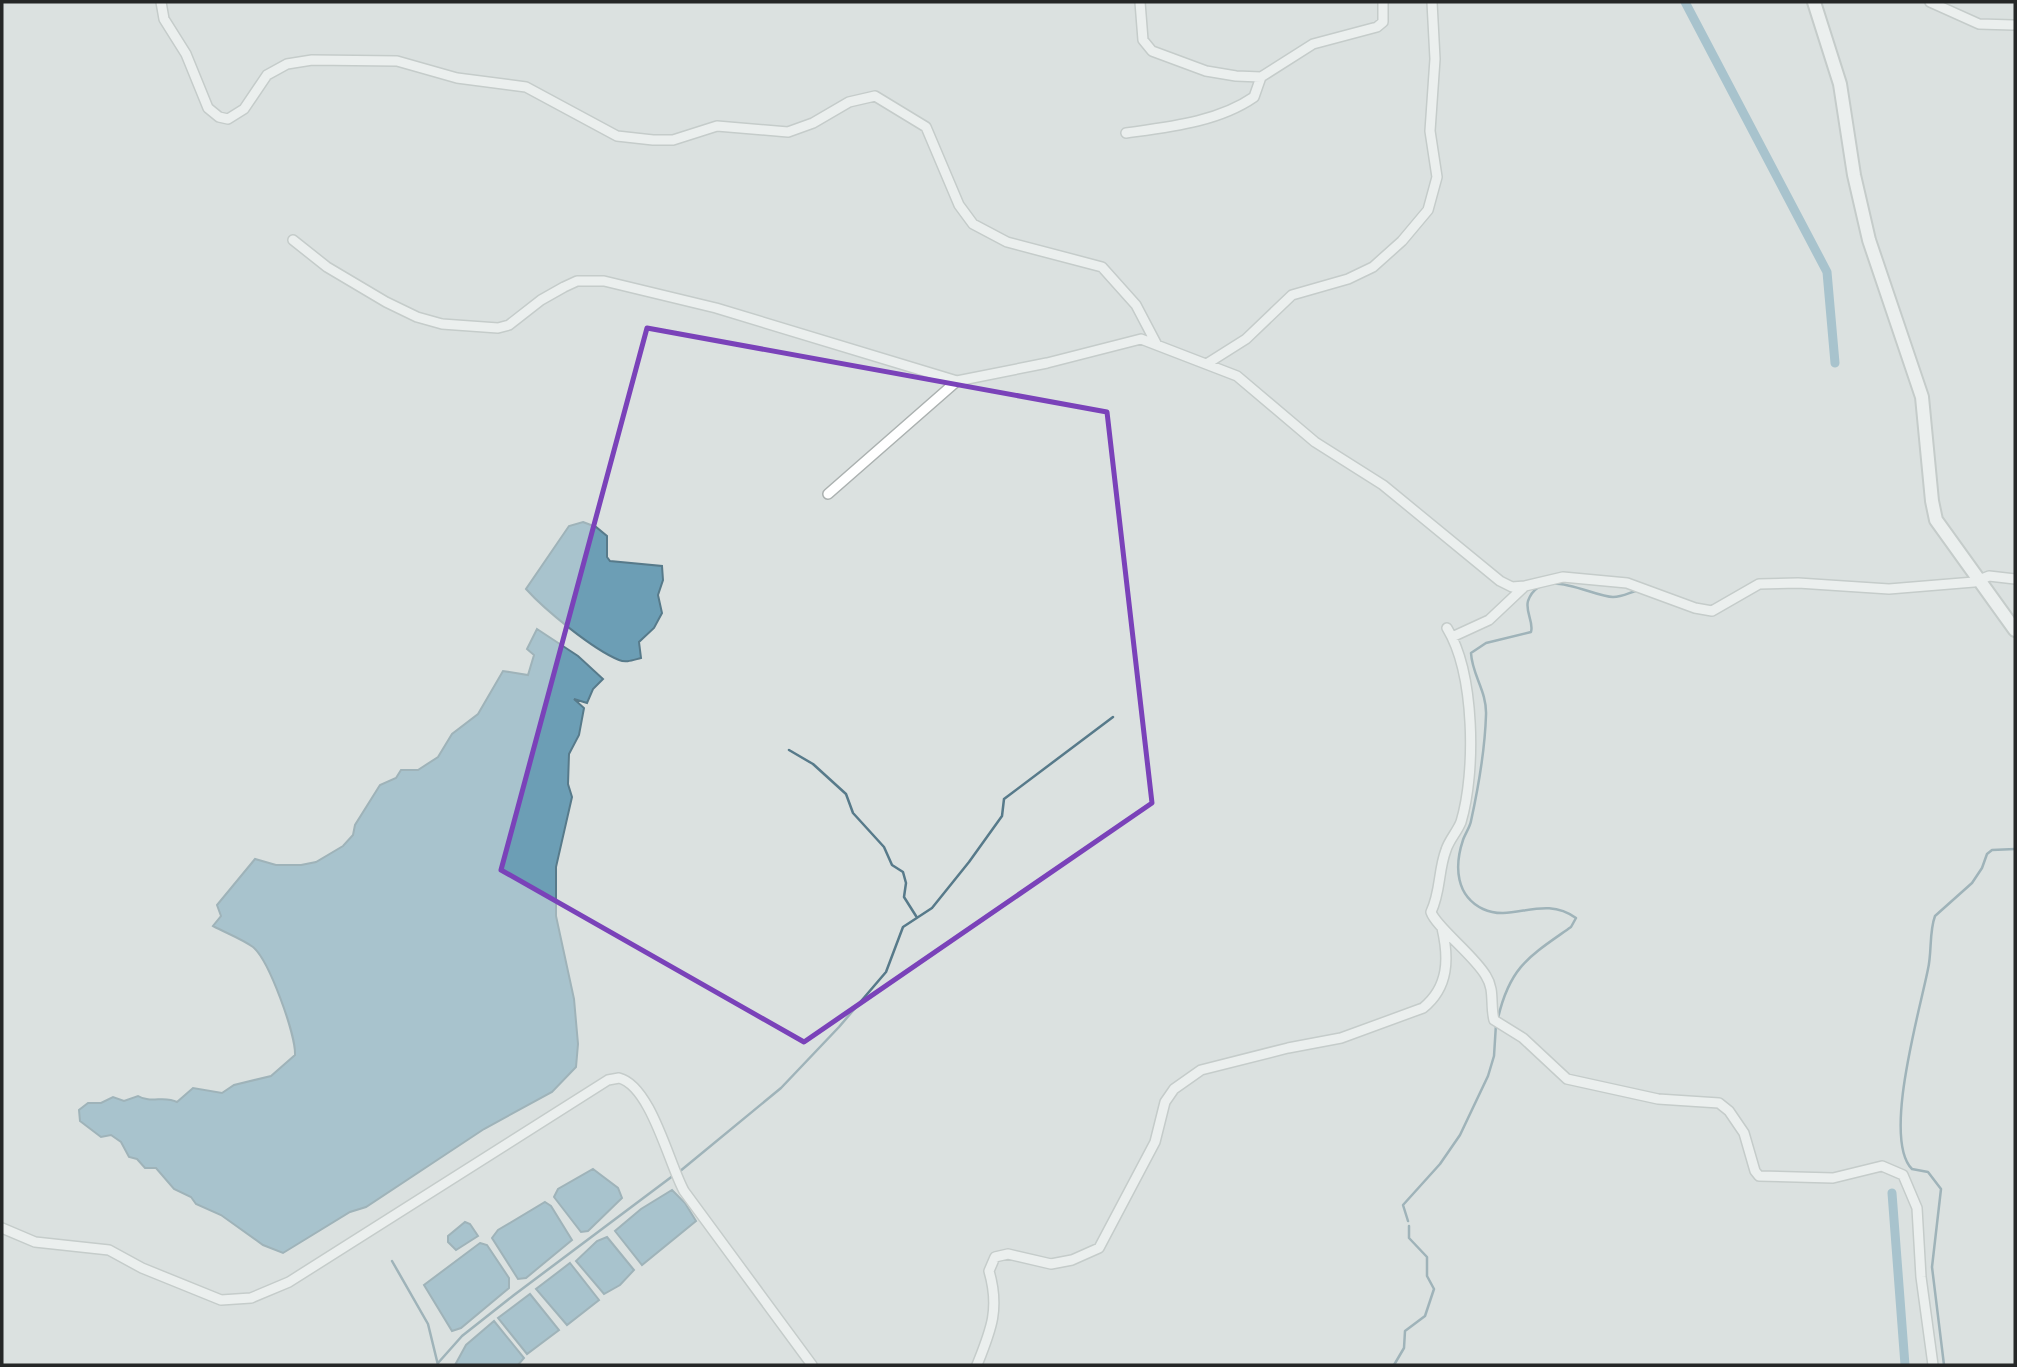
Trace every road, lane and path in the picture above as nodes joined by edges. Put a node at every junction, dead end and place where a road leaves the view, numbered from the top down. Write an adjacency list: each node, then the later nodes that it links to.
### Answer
1 (161, 2): 11 (street)
2 (1140, 2): 8 (street)
3 (1383, 2): 8 (street)
4 (1432, 2): 12 (street)
5 (1814, 2): 15 (street)
6 (1930, 2): 7 (street)
7 (2012, 25)
8 (1261, 77): 9 (street)
9 (1126, 133)
10 (293, 240): 13 (street)
11 (1157, 345): 12 (street); 13 (street)
12 (1208, 363): 17 (street)
13 (957, 381): 14 (street)
14 (828, 494)
15 (1981, 579): 16 (street); 17 (street); 18 (street)
16 (2015, 579)
17 (1525, 586): 19 (street)
18 (2015, 630)
19 (1442, 928): 22 (street); 23 (street)
20 (2, 1228): 21 (street)
21 (813, 1365)
22 (977, 1365)
23 (1933, 1365)

